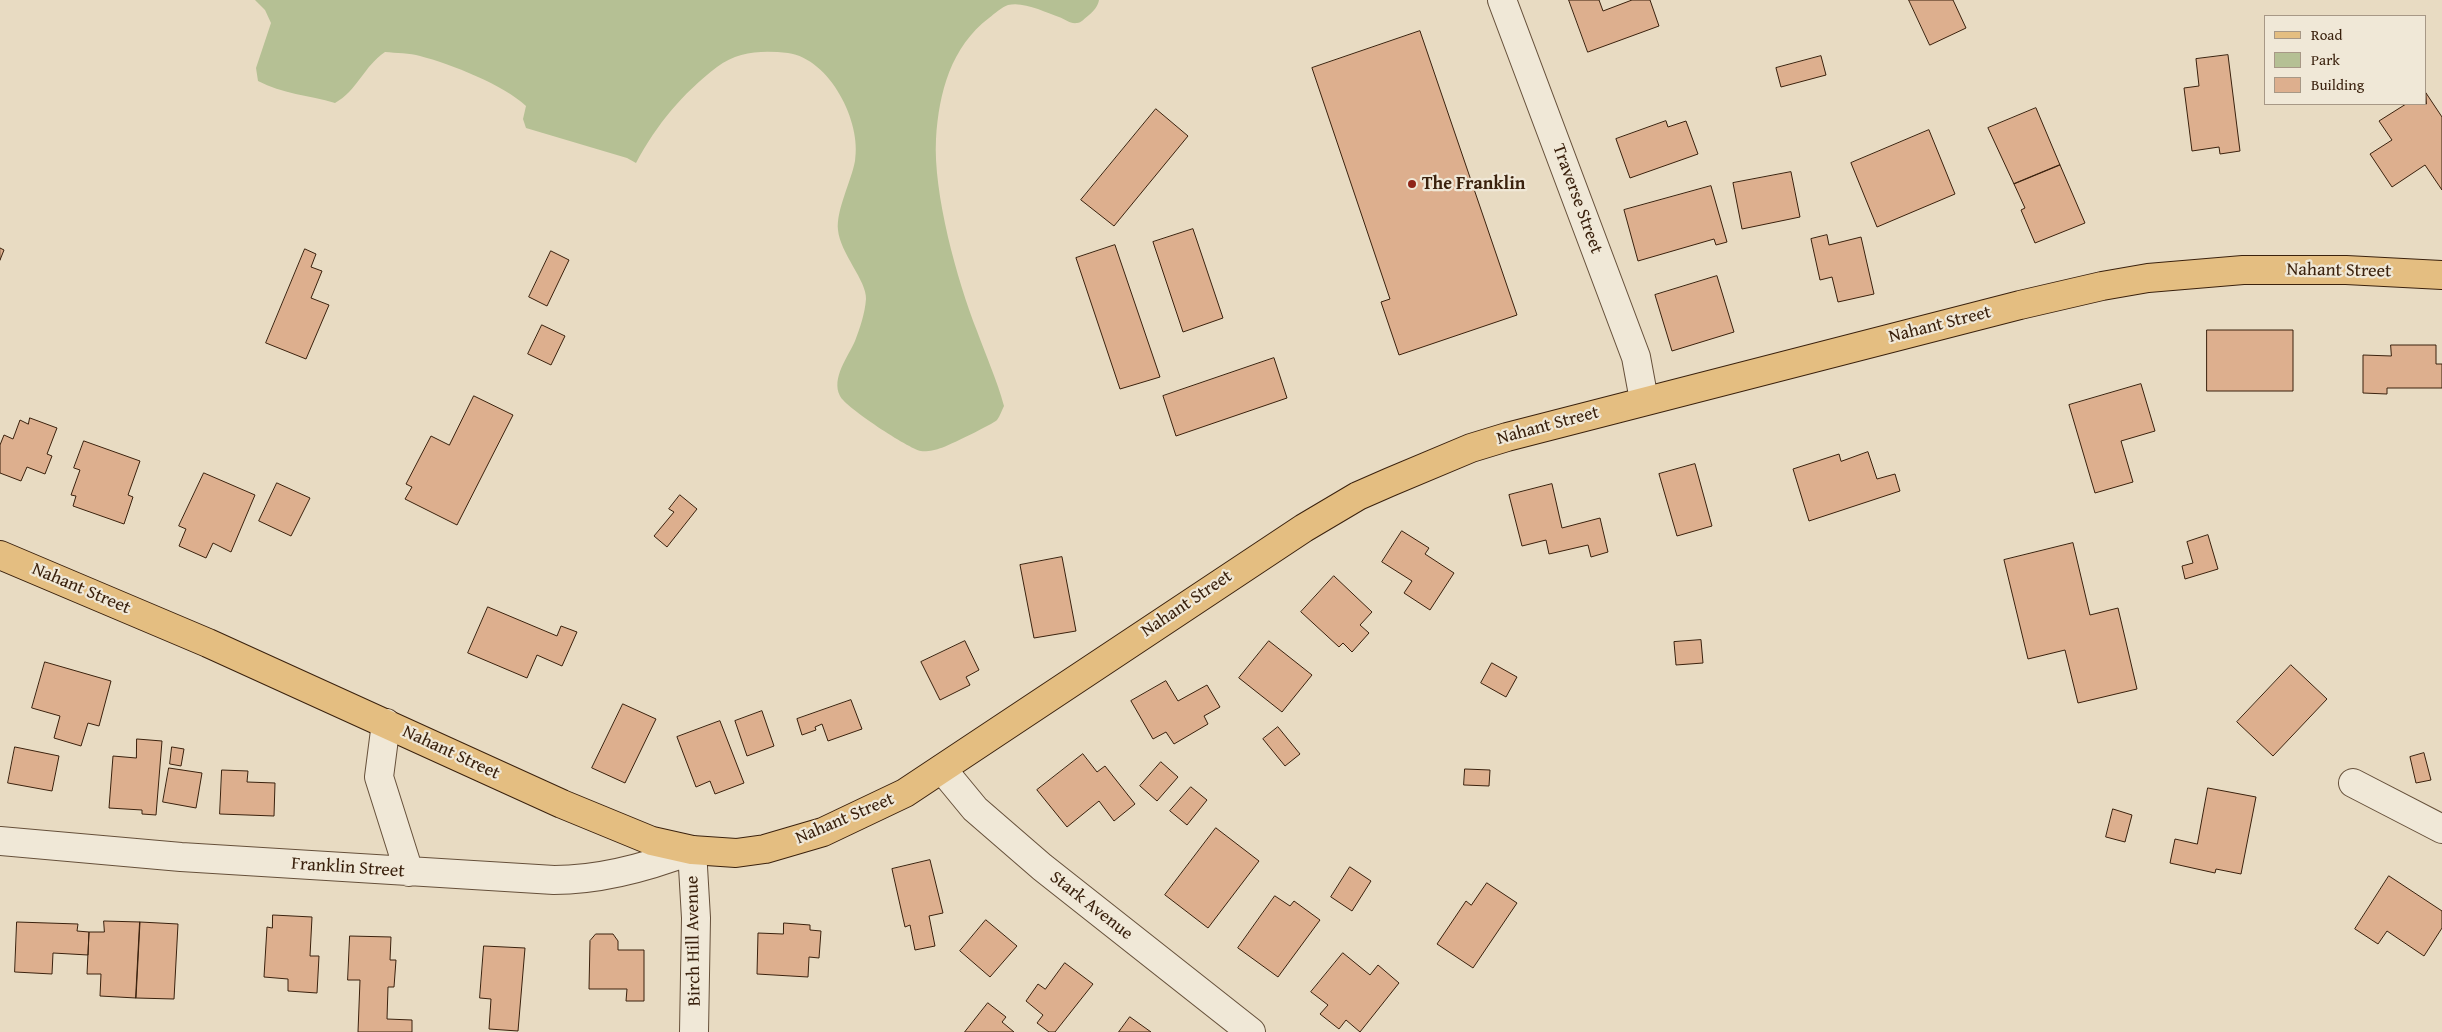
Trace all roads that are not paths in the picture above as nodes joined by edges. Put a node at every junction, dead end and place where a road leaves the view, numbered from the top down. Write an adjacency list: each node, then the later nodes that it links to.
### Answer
1 (1502, 0): 3 (street, Traverse Street)
2 (2442, 275): 3 (main road, Nahant Street)
3 (1644, 400): 6 (main road, Nahant Street)
4 (0, 555): 5 (main road, Nahant Street)
5 (386, 723): 10 (main road, Nahant Street); 11 (street)
6 (942, 769): 10 (main road, Nahant Street); 13 (street, Stark Avenue)
7 (2353, 784): 8 (street)
8 (2442, 829)
9 (0, 841): 11 (street, Franklin Street)
10 (692, 850): 11 (street, Franklin Street); 12 (street, Birch Hill Avenue)
11 (409, 872)
12 (694, 1032)
13 (1251, 1032)

